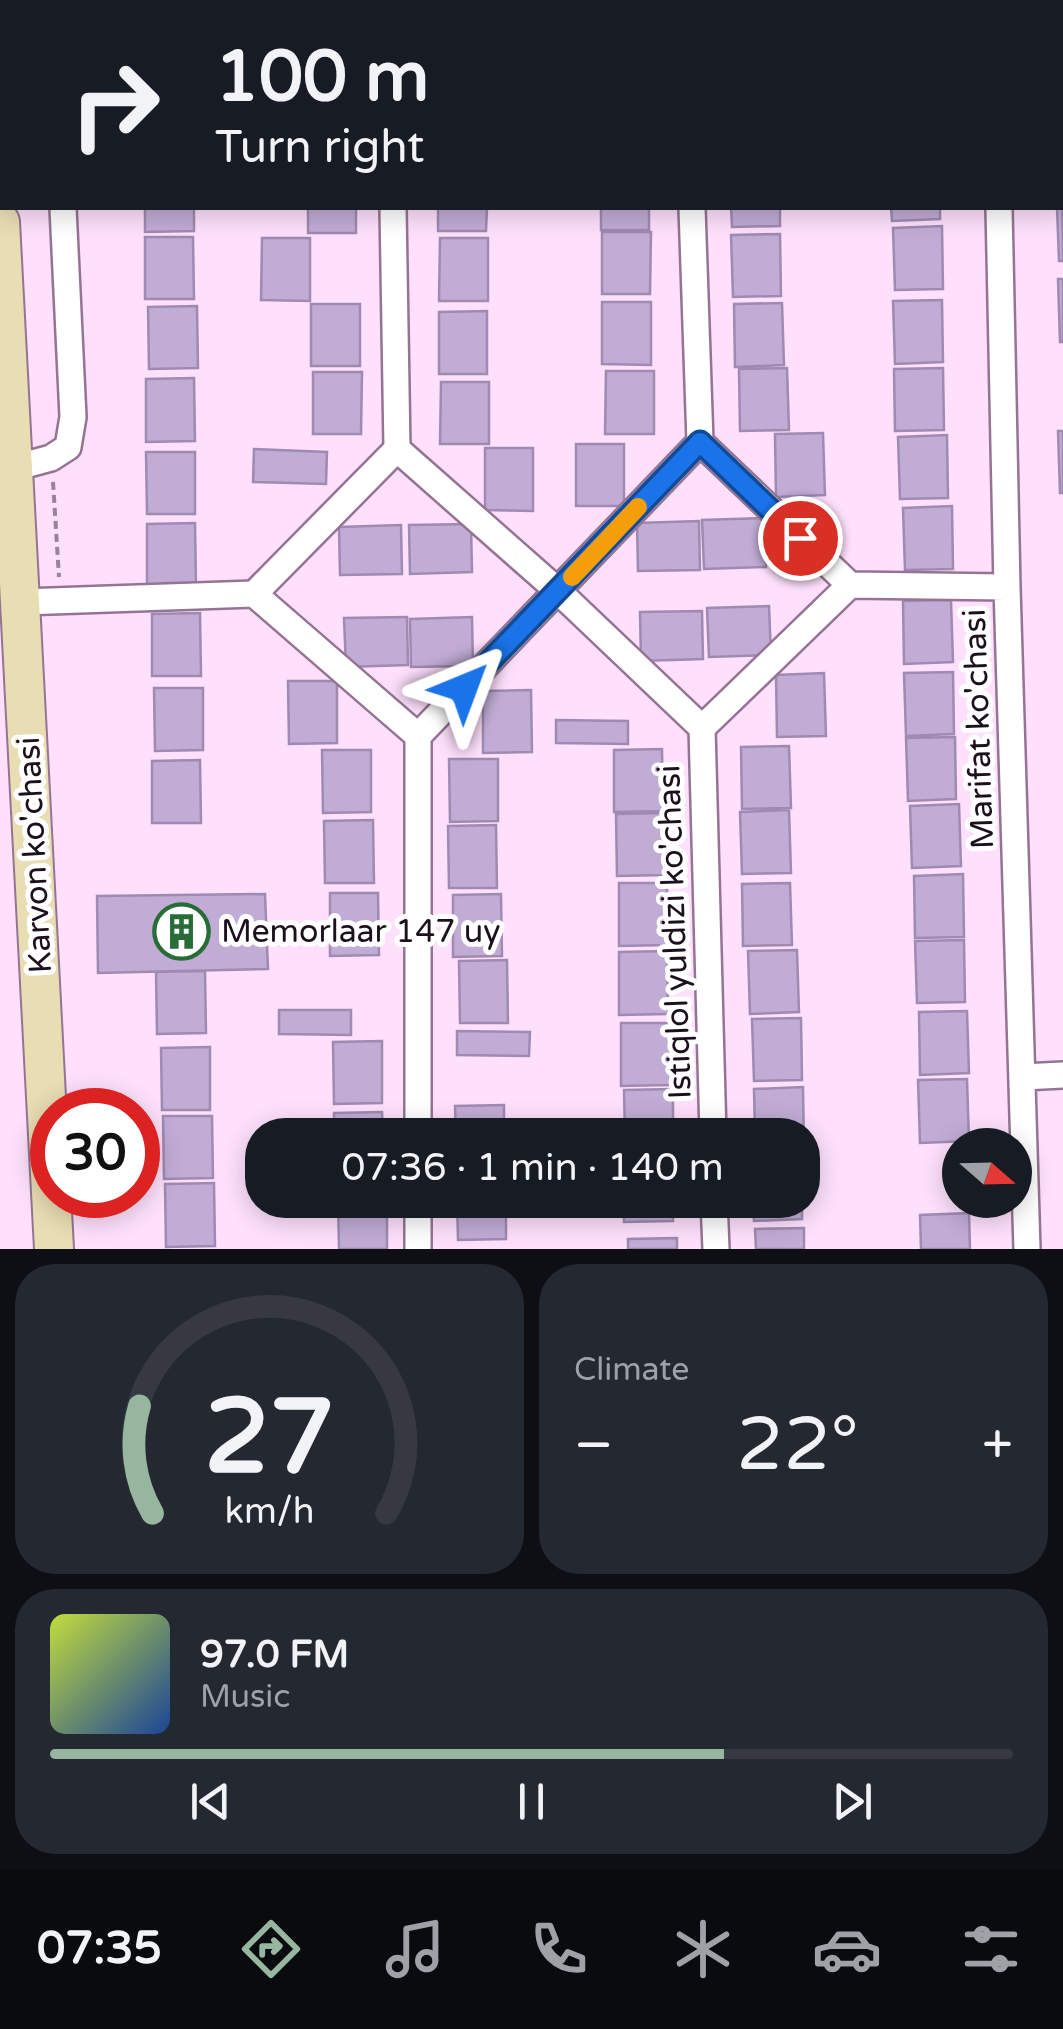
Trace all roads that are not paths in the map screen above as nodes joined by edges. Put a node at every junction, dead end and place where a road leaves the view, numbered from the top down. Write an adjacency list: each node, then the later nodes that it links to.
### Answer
1 (64, 210): 8 (street)
2 (393, 210): 7 (street)
3 (692, 210): 6 (street)
4 (999, 210): 10 (street, Marifat ko'chasi)
5 (0, 222): 8 (street, Karvon ko'chasi)
6 (700, 442): 9 (street); 11 (street)
7 (397, 448): 11 (street); 12 (street)
8 (14, 468): 13 (street, Karvon ko'chasi)
9 (850, 585): 10 (street); 14 (street)
10 (1007, 587): 17 (street, Marifat ko'chasi)
11 (558, 591): 14 (street); 15 (street)
12 (254, 594): 13 (street); 15 (street)
13 (22, 602): 22 (street, Karvon ko'chasi)
14 (702, 728): 19 (street, Istiqlol yuldizi ko'chasi)
15 (418, 736): 18 (street)
16 (1063, 1075): 17 (street)
17 (1022, 1077): 25 (street, Marifat ko'chasi)
18 (418, 1118)
19 (712, 1118)
20 (418, 1218): 23 (street)
21 (715, 1218): 24 (street)
22 (54, 1249)
23 (418, 1249)
24 (716, 1249)
25 (1028, 1249)

